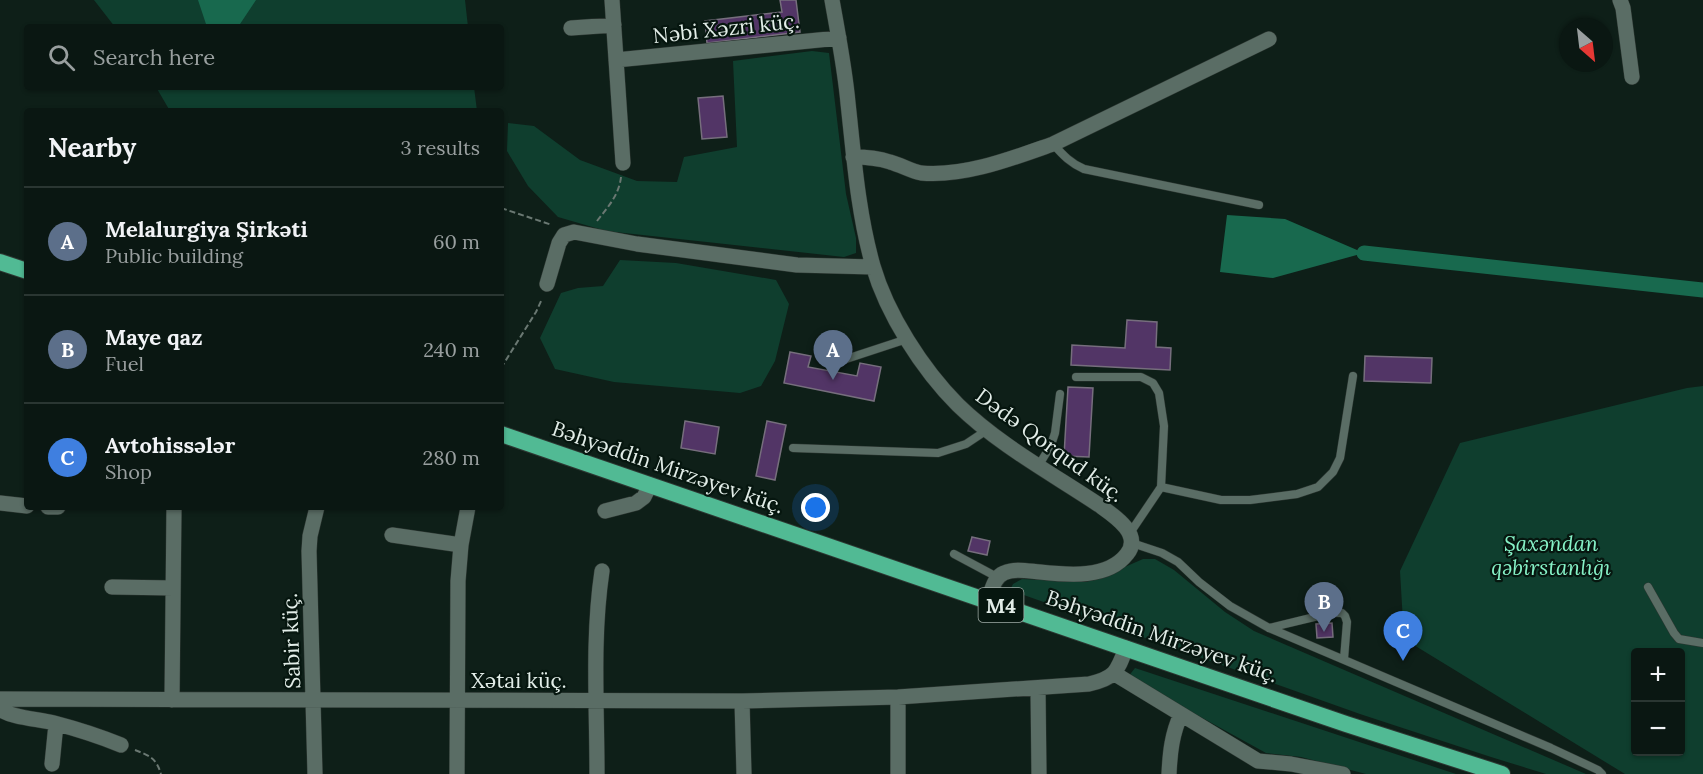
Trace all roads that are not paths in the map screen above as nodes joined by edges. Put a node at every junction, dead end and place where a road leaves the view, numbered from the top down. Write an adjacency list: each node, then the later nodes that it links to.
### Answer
1 (612, 0): 4 (street)
2 (832, 0): 6 (street, Dədə Qorqud küç.)
3 (1620, 0): 9 (street)
4 (614, 25): 5 (street); 8 (street)
5 (571, 28)
6 (839, 38): 8 (street, Nəbi Xəzri küç.); 11 (street, Dədə Qorqud küç.)
7 (1269, 39): 10 (street)
8 (616, 60): 12 (street)
9 (1632, 77)
10 (1053, 144): 11 (street); 13 (lane)
11 (854, 157): 15 (street, Dədə Qorqud küç.)
12 (623, 163)
13 (1259, 206)
14 (0, 262): 16 (highway)
15 (873, 267): 17 (street); 18 (street, Dədə Qorqud küç.)
16 (24, 270)
17 (547, 284)
18 (907, 339): 19 (lane); 23 (street, Dədə Qorqud küç.)
19 (834, 363)
20 (1353, 376): 28 (lane)
21 (1076, 377): 28 (lane)
22 (1060, 394): 26 (lane)
23 (987, 430): 25 (lane); 26 (street, Dədə Qorqud küç.)
24 (504, 435): 27 (highway, Bəhyəddin Mirzəyev küç. / M4)
25 (793, 448)
26 (1039, 465): 36 (street, Dədə Qorqud küç.)
27 (650, 485): 34 (street); 44 (highway, Bəhyəddin Mirzəyev küç. / M4)
28 (1161, 487): 36 (lane)
29 (0, 503): 30 (street)
30 (24, 506)
31 (174, 510): 43 (street)
32 (316, 510): 54 (street, Sabir küç.)
33 (467, 510): 37 (street)
34 (605, 511)
35 (392, 535): 37 (street)
36 (1131, 538): 40 (street); 45 (lane)
37 (461, 545): 55 (street)
38 (954, 554): 40 (lane)
39 (602, 571): 56 (street)
40 (997, 577): 44 (street)
41 (112, 587): 43 (street)
42 (1648, 587): 46 (lane)
43 (173, 588): 53 (street)
44 (988, 600): 47 (highway, Bəhyəddin Mirzəyev küç. / M4)
45 (1269, 628): 48 (lane); 48 (lane)
46 (1703, 643)
47 (1126, 648): 49 (street); 72 (highway, Bəhyəddin Mirzəyev küç. / M4)
48 (1344, 659): 73 (lane)
49 (1115, 674): 50 (street, Xətai küç.); 59 (street)
50 (1038, 689): 51 (street, Xətai küç.); 69 (street)
51 (898, 697): 57 (street, Xətai küç.); 68 (street)
52 (0, 699): 53 (street, Xətai küç.)
53 (172, 700): 54 (street, Xətai küç.)
54 (314, 700): 55 (street, Xətai küç.); 64 (street, Sabir küç.)
55 (458, 701): 56 (street, Xətai küç.); 65 (street)
56 (597, 701): 57 (street, Xətai küç.); 66 (street)
57 (742, 702): 67 (street)
58 (0, 709): 60 (street)
59 (1181, 714): 63 (street); 70 (street)
60 (56, 724): 61 (street); 62 (street)
61 (121, 745)
62 (52, 764)
63 (1279, 769): 71 (street)
64 (315, 774)
65 (457, 774)
66 (597, 774)
67 (744, 774)
68 (898, 774)
69 (1039, 774)
70 (1169, 774)
71 (1343, 774)
72 (1502, 774)
73 (1602, 774)

